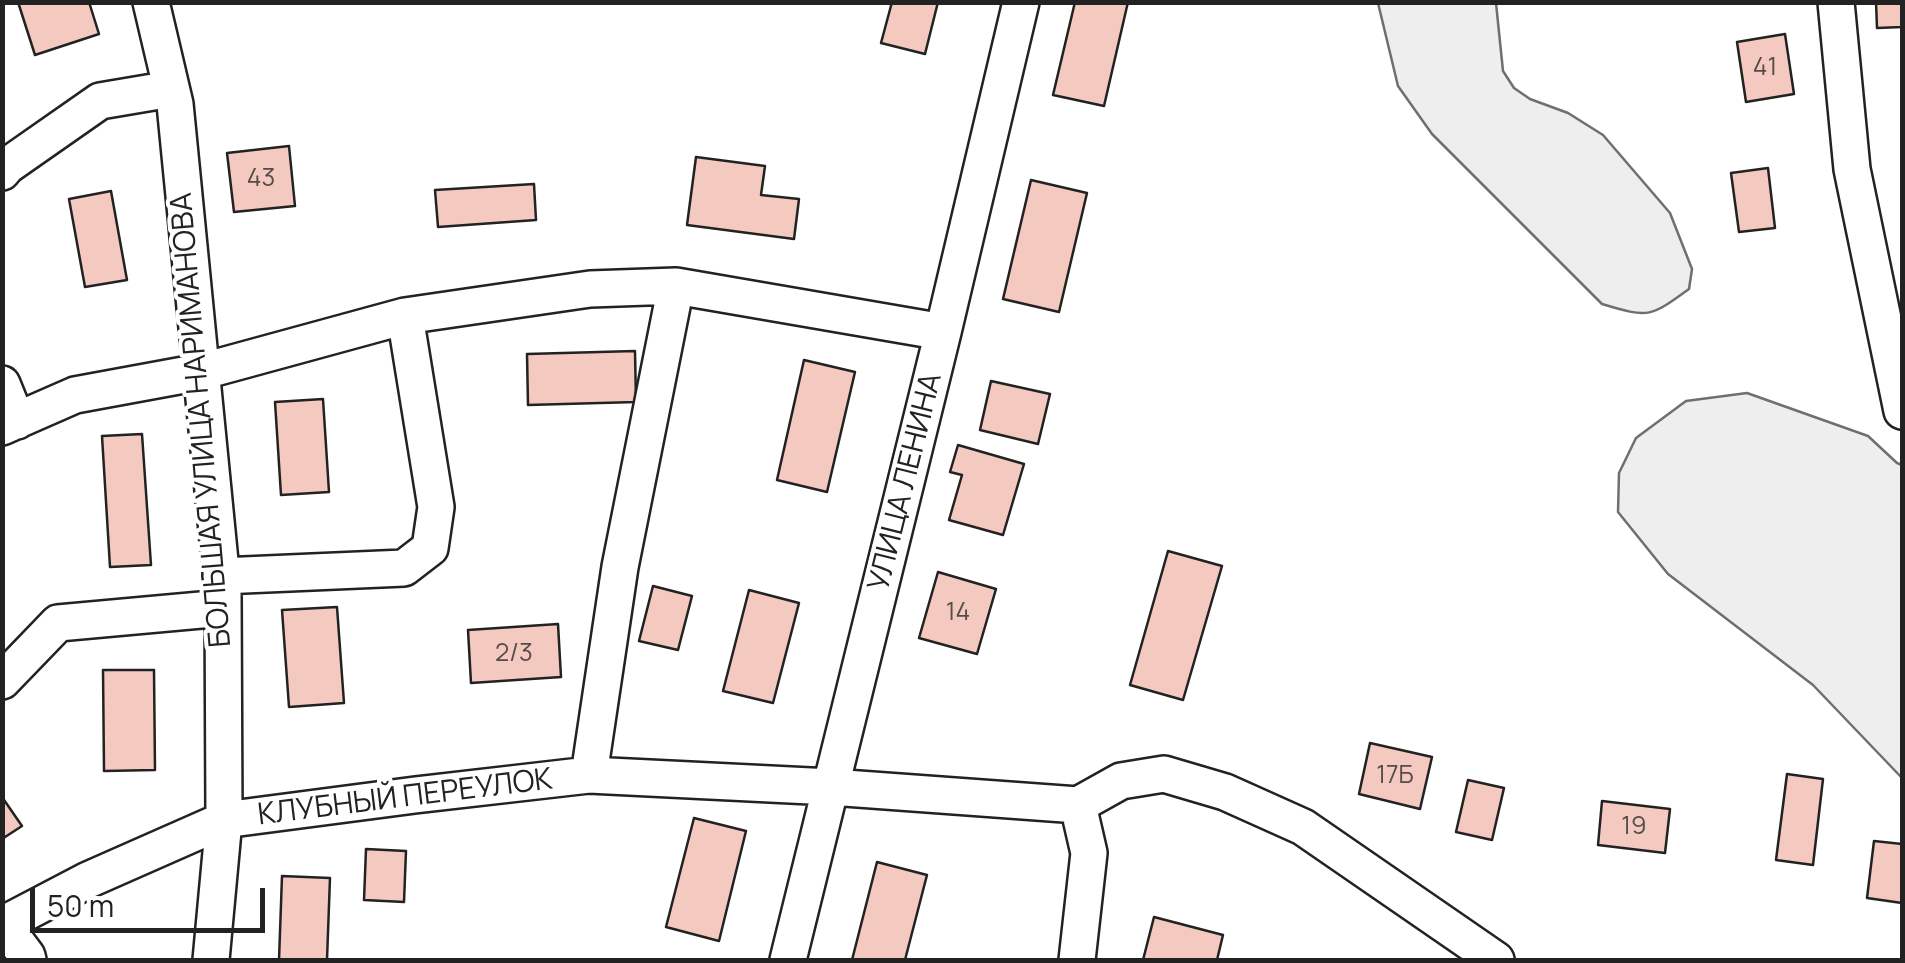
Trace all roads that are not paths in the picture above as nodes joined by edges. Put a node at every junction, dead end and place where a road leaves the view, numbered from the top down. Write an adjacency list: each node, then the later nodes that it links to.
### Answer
1 (151, 2): 4 (street, БОЛЬШАЯ УЛИЦА НАРИМАНОВА)
2 (1021, 2): 8 (street, УЛИЦА ЛЕНИНА)
3 (1836, 2): 11 (street)
4 (171, 89): 5 (street); 9 (street, БОЛЬШАЯ УЛИЦА НАРИМАНОВА)
5 (2, 172)
6 (676, 286): 7 (street); 8 (street); 15 (street)
7 (405, 316): 9 (street); 13 (street)
8 (943, 332): 16 (street, УЛИЦА ЛЕНИНА)
9 (200, 372): 12 (street); 13 (street, БОЛЬШАЯ УЛИЦА НАРИМАНОВА)
10 (2, 384): 12 (street)
11 (1902, 411)
12 (10, 424)
13 (222, 592): 14 (street); 18 (street, БОЛЬШАЯ УЛИЦА НАРИМАНОВА)
14 (2, 681)
15 (588, 775): 16 (street, КЛУБНЫЙ ПЕРЕУЛОК); 18 (street, КЛУБНЫЙ ПЕРЕУЛОК)
16 (831, 786): 17 (street, КЛУБНЫЙ ПЕРЕУЛОК); 22 (street, УЛИЦА ЛЕНИНА)
17 (1078, 805): 23 (street); 24 (street)
18 (224, 820): 19 (street, КЛУБНЫЙ ПЕРЕУЛОК); 21 (street, БОЛЬШАЯ УЛИЦА НАРИМАНОВА)
19 (3, 925): 20 (street)
20 (28, 960)
21 (212, 960)
22 (788, 960)
23 (1077, 960)
24 (1496, 960)

